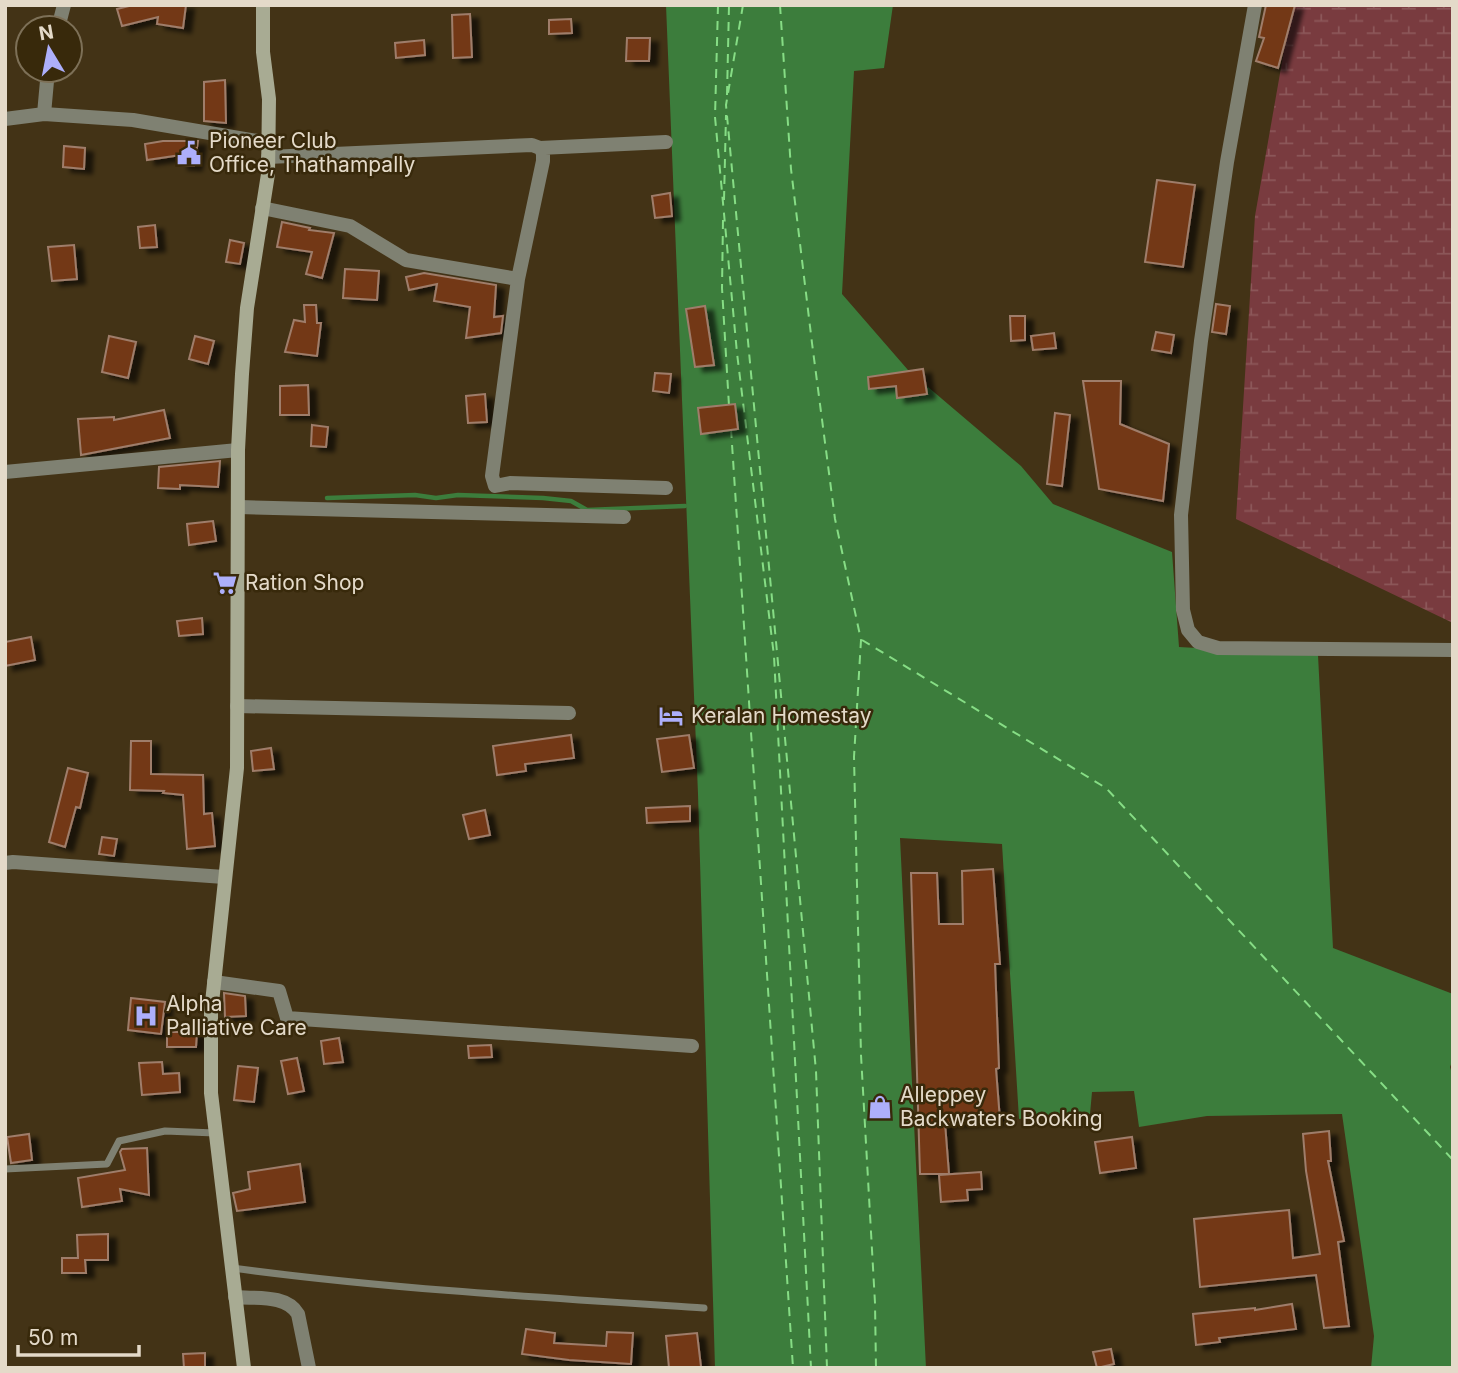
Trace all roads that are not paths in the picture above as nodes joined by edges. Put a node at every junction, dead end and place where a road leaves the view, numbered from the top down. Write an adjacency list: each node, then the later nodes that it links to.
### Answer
1 (263, 5): 8 (main road)
2 (1255, 5): 16 (street)
3 (47, 84): 4 (street)
4 (44, 114): 5 (street); 8 (street)
5 (5, 119)
6 (666, 142): 7 (street)
7 (540, 148): 8 (street); 10 (street)
8 (269, 150): 9 (main road)
9 (262, 208): 10 (street); 11 (main road)
10 (518, 279): 13 (street)
11 (239, 450): 12 (street); 14 (main road)
12 (5, 472)
13 (666, 488)
14 (239, 507): 15 (street); 17 (main road)
15 (624, 516)
16 (1453, 649)
17 (237, 706): 18 (street); 20 (main road)
18 (569, 713)
19 (5, 863): 20 (street)
20 (224, 877): 21 (main road)
21 (214, 982): 22 (street); 23 (main road)
22 (692, 1046)
23 (215, 1133): 24 (lane); 25 (main road)
24 (5, 1169)
25 (232, 1268): 26 (main road); 27 (lane)
26 (235, 1297): 28 (main road); 29 (street)
27 (704, 1308)
28 (244, 1368)
29 (309, 1368)

